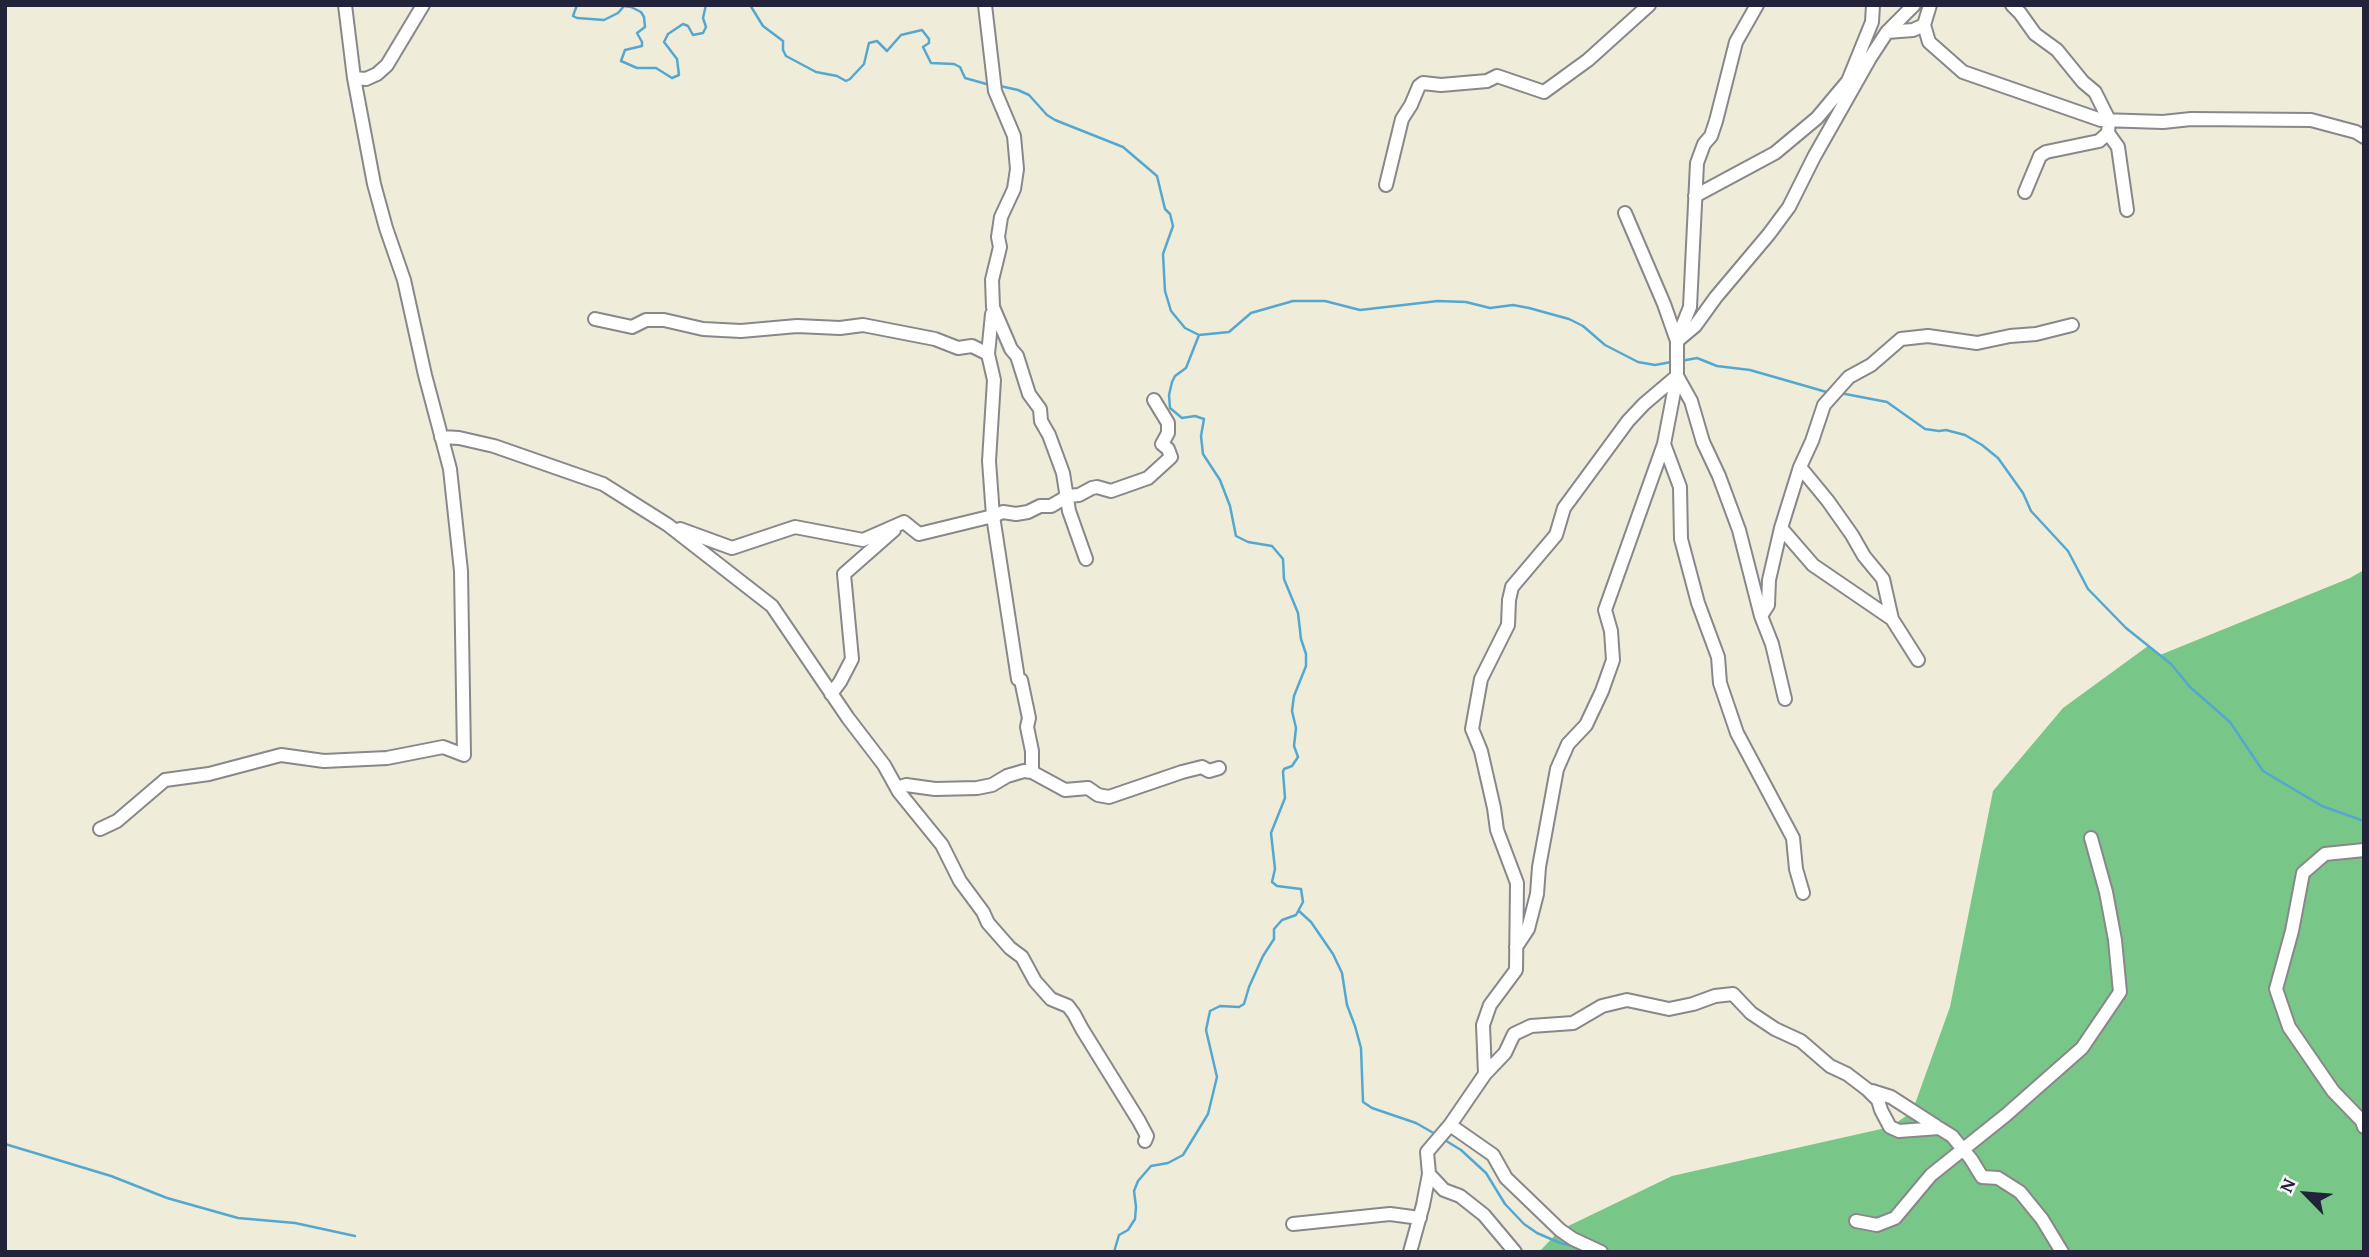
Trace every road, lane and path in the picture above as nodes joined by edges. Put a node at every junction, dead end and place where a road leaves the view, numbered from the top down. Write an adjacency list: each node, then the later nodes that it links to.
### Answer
1 (345, 5): 12 (street)
2 (423, 5): 12 (street)
3 (985, 5): 20 (street)
4 (1649, 5): 15 (street)
5 (1757, 5): 17 (street)
6 (1873, 5): 17 (street)
7 (1914, 5): 11 (street)
8 (1930, 5): 10 (street)
9 (2012, 5): 13 (street)
10 (1924, 25): 11 (street); 13 (street)
11 (1887, 32): 23 (street)
12 (354, 78): 27 (street)
13 (2108, 127): 14 (street); 16 (street); 18 (street)
14 (2364, 137)
15 (1386, 185)
16 (2025, 192)
17 (1695, 196): 23 (street)
18 (2127, 210)
19 (1625, 213): 23 (street)
20 (993, 307): 24 (street); 30 (street)
21 (595, 319): 24 (street)
22 (2072, 325): 29 (street)
23 (1677, 341): 25 (street)
24 (988, 355): 31 (street)
25 (1677, 376): 28 (street); 36 (street); 48 (street)
26 (1154, 400): 30 (street)
27 (441, 437): 33 (street); 44 (street)
28 (1664, 444): 47 (street); 48 (street)
29 (1800, 467): 34 (street); 37 (street)
30 (1068, 496): 31 (street); 35 (street)
31 (993, 516): 32 (street); 42 (street)
32 (904, 522): 33 (street); 39 (street)
33 (668, 525): 39 (street)
34 (1781, 528): 36 (street); 37 (street)
35 (1086, 559)
36 (1761, 616): 40 (street)
37 (1892, 619): 38 (street)
38 (1918, 660)
39 (831, 694): 43 (street)
40 (1785, 699)
41 (1219, 768): 42 (street)
42 (1032, 772): 43 (street)
43 (897, 788): 54 (street)
44 (100, 829)
45 (2091, 838): 55 (street)
46 (2364, 850): 52 (street)
47 (1803, 893)
48 (1516, 947): 49 (street)
49 (1485, 1074): 50 (street); 51 (street)
50 (1868, 1090): 53 (street); 53 (street)
51 (1450, 1125): 56 (street); 62 (street)
52 (2364, 1127)
53 (1939, 1128): 55 (street)
54 (1145, 1141)
55 (1963, 1149): 58 (street); 63 (street)
56 (1429, 1174): 57 (street); 61 (street)
57 (1420, 1218): 59 (street); 60 (street)
58 (1856, 1221)
59 (1293, 1224)
60 (1410, 1252)
61 (1515, 1252)
62 (1601, 1252)
63 (2062, 1252)

